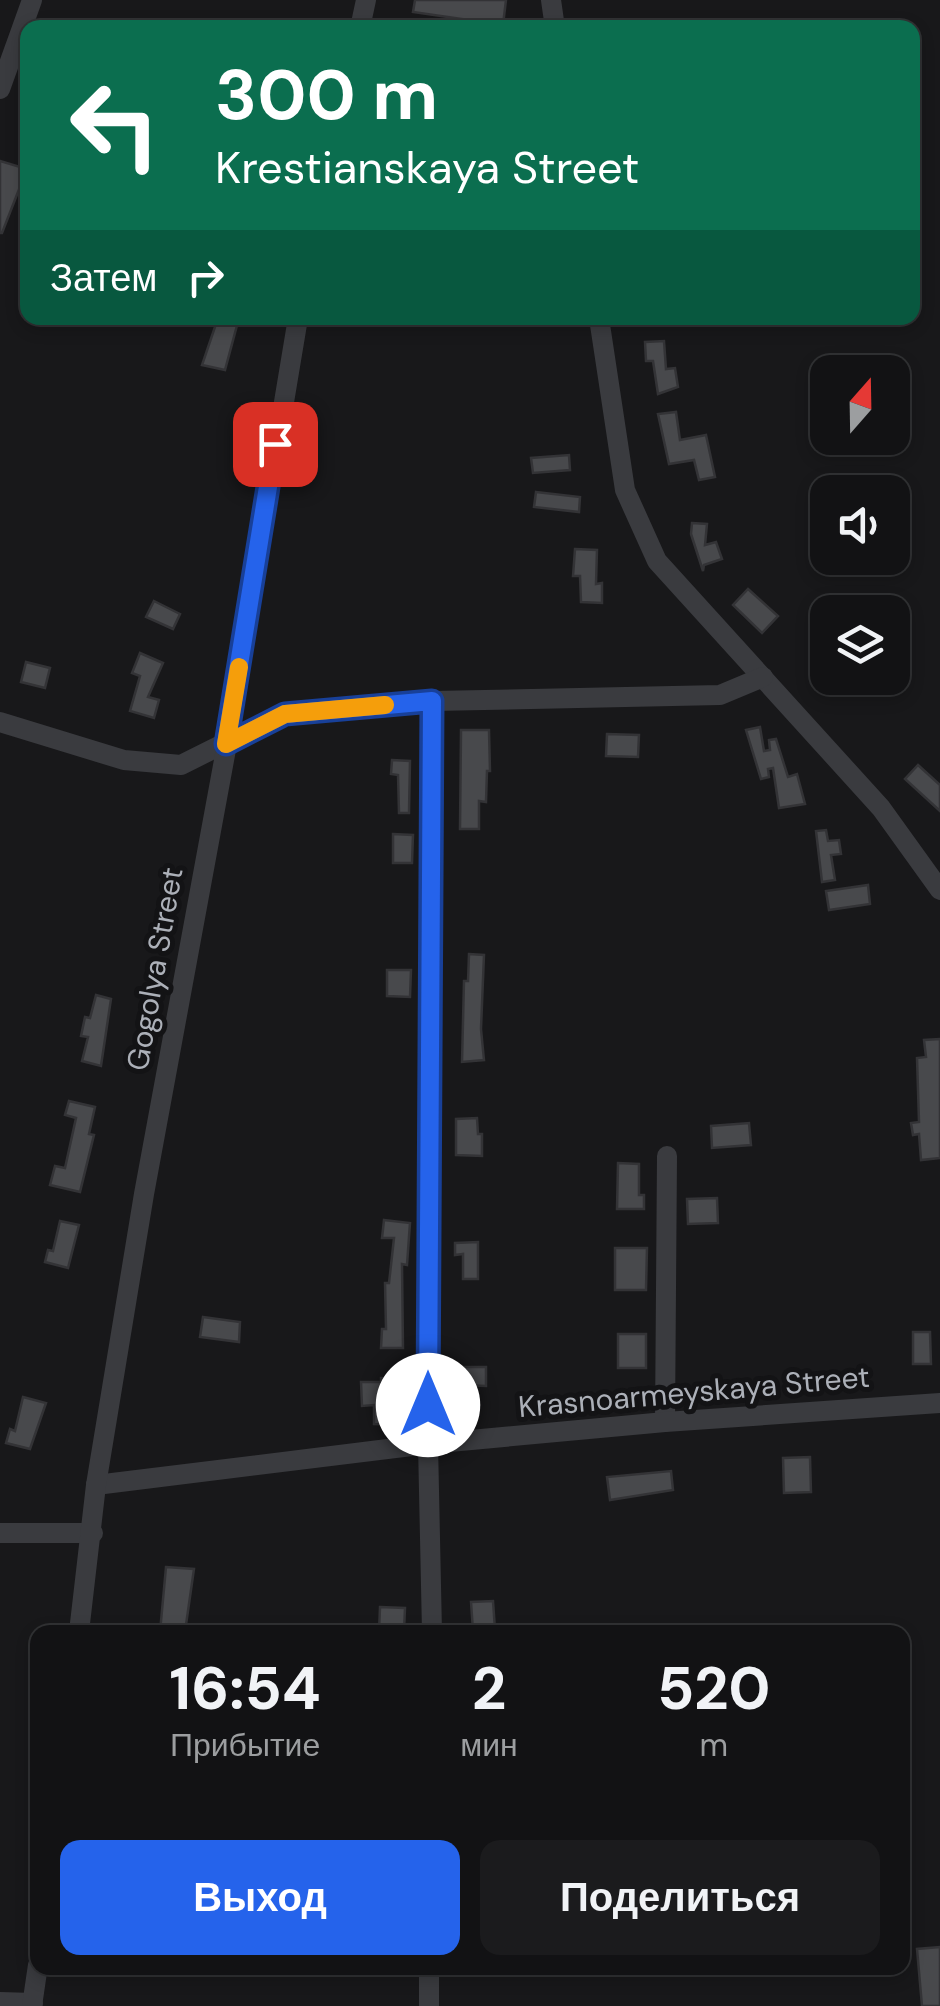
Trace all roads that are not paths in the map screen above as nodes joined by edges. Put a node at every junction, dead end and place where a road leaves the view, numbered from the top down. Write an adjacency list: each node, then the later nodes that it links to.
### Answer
1 (20, 33): 2 (street)
2 (0, 89)
3 (297, 325): 8 (street, Gogolya Street)
4 (600, 325): 5 (street)
5 (763, 677): 6 (street); 9 (street)
6 (432, 701): 8 (street); 13 (street)
7 (0, 722): 8 (street)
8 (226, 744): 14 (street, Gogolya Street)
9 (940, 890)
10 (666, 1156): 12 (street)
11 (940, 1403): 12 (street, Krasnoarmeyskaya Street)
12 (664, 1422): 13 (street, Krasnoarmeyskaya Street)
13 (428, 1444): 14 (street, Krasnoarmeyskaya Street); 18 (street)
14 (96, 1485): 16 (street, Gogolya Street)
15 (0, 1533): 16 (street)
16 (93, 1533): 17 (street, Gogolya Street)
17 (81, 1625)
18 (432, 1625)
19 (36, 1975): 22 (street)
20 (429, 1975): 23 (street)
21 (0, 2002): 22 (street)
22 (32, 2004)
23 (429, 2006)

